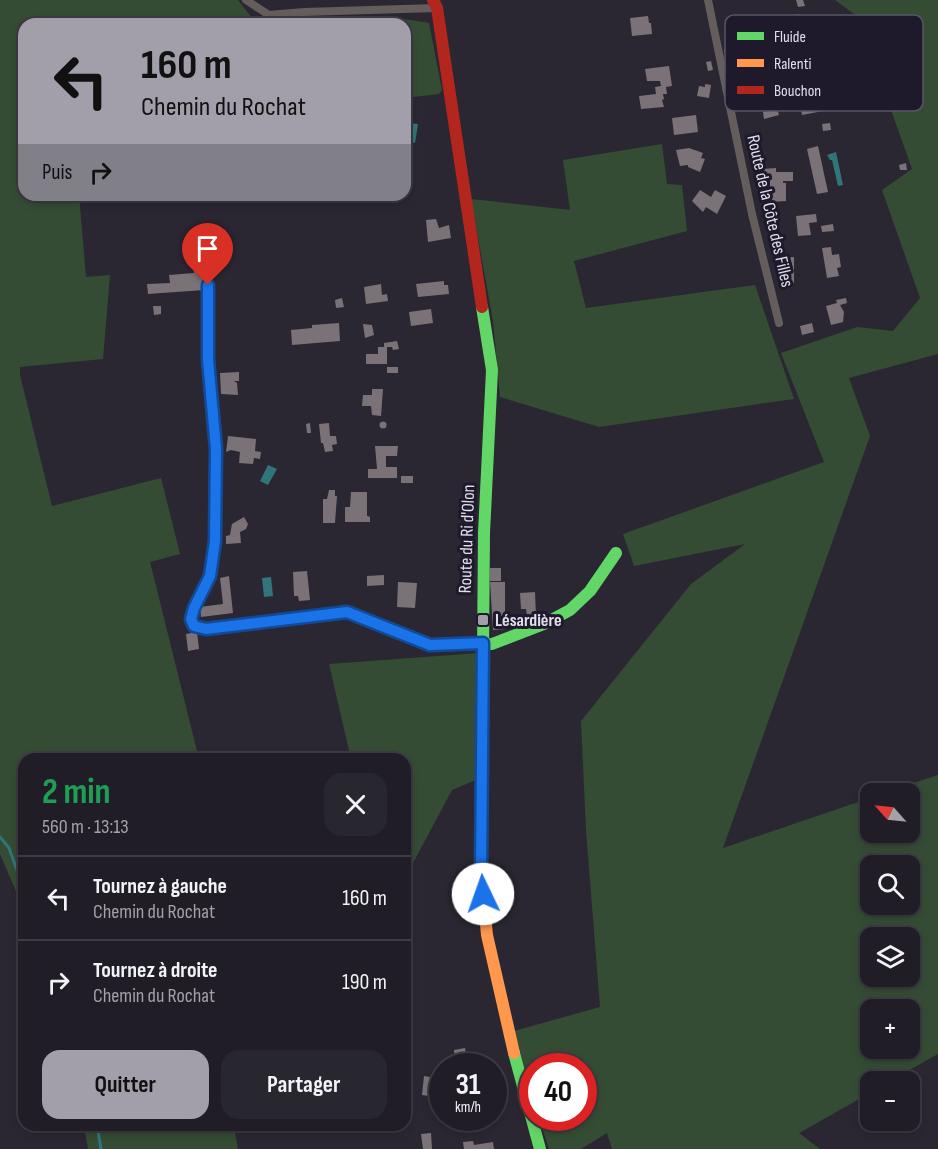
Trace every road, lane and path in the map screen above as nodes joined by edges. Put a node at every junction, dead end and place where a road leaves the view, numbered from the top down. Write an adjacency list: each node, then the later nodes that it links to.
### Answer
1 (246, 0): 3 (street)
2 (708, 0): 4 (street, Route de la Côte des Filles)
3 (435, 4): 9 (street, Route du Ri d'Olon)
4 (725, 83)
5 (731, 111): 7 (street, Route de la Côte des Filles)
6 (208, 285): 9 (street)
7 (779, 323)
8 (616, 553): 9 (street)
9 (483, 643): 10 (street, Route du Ri d'Olon)
10 (540, 1149)

